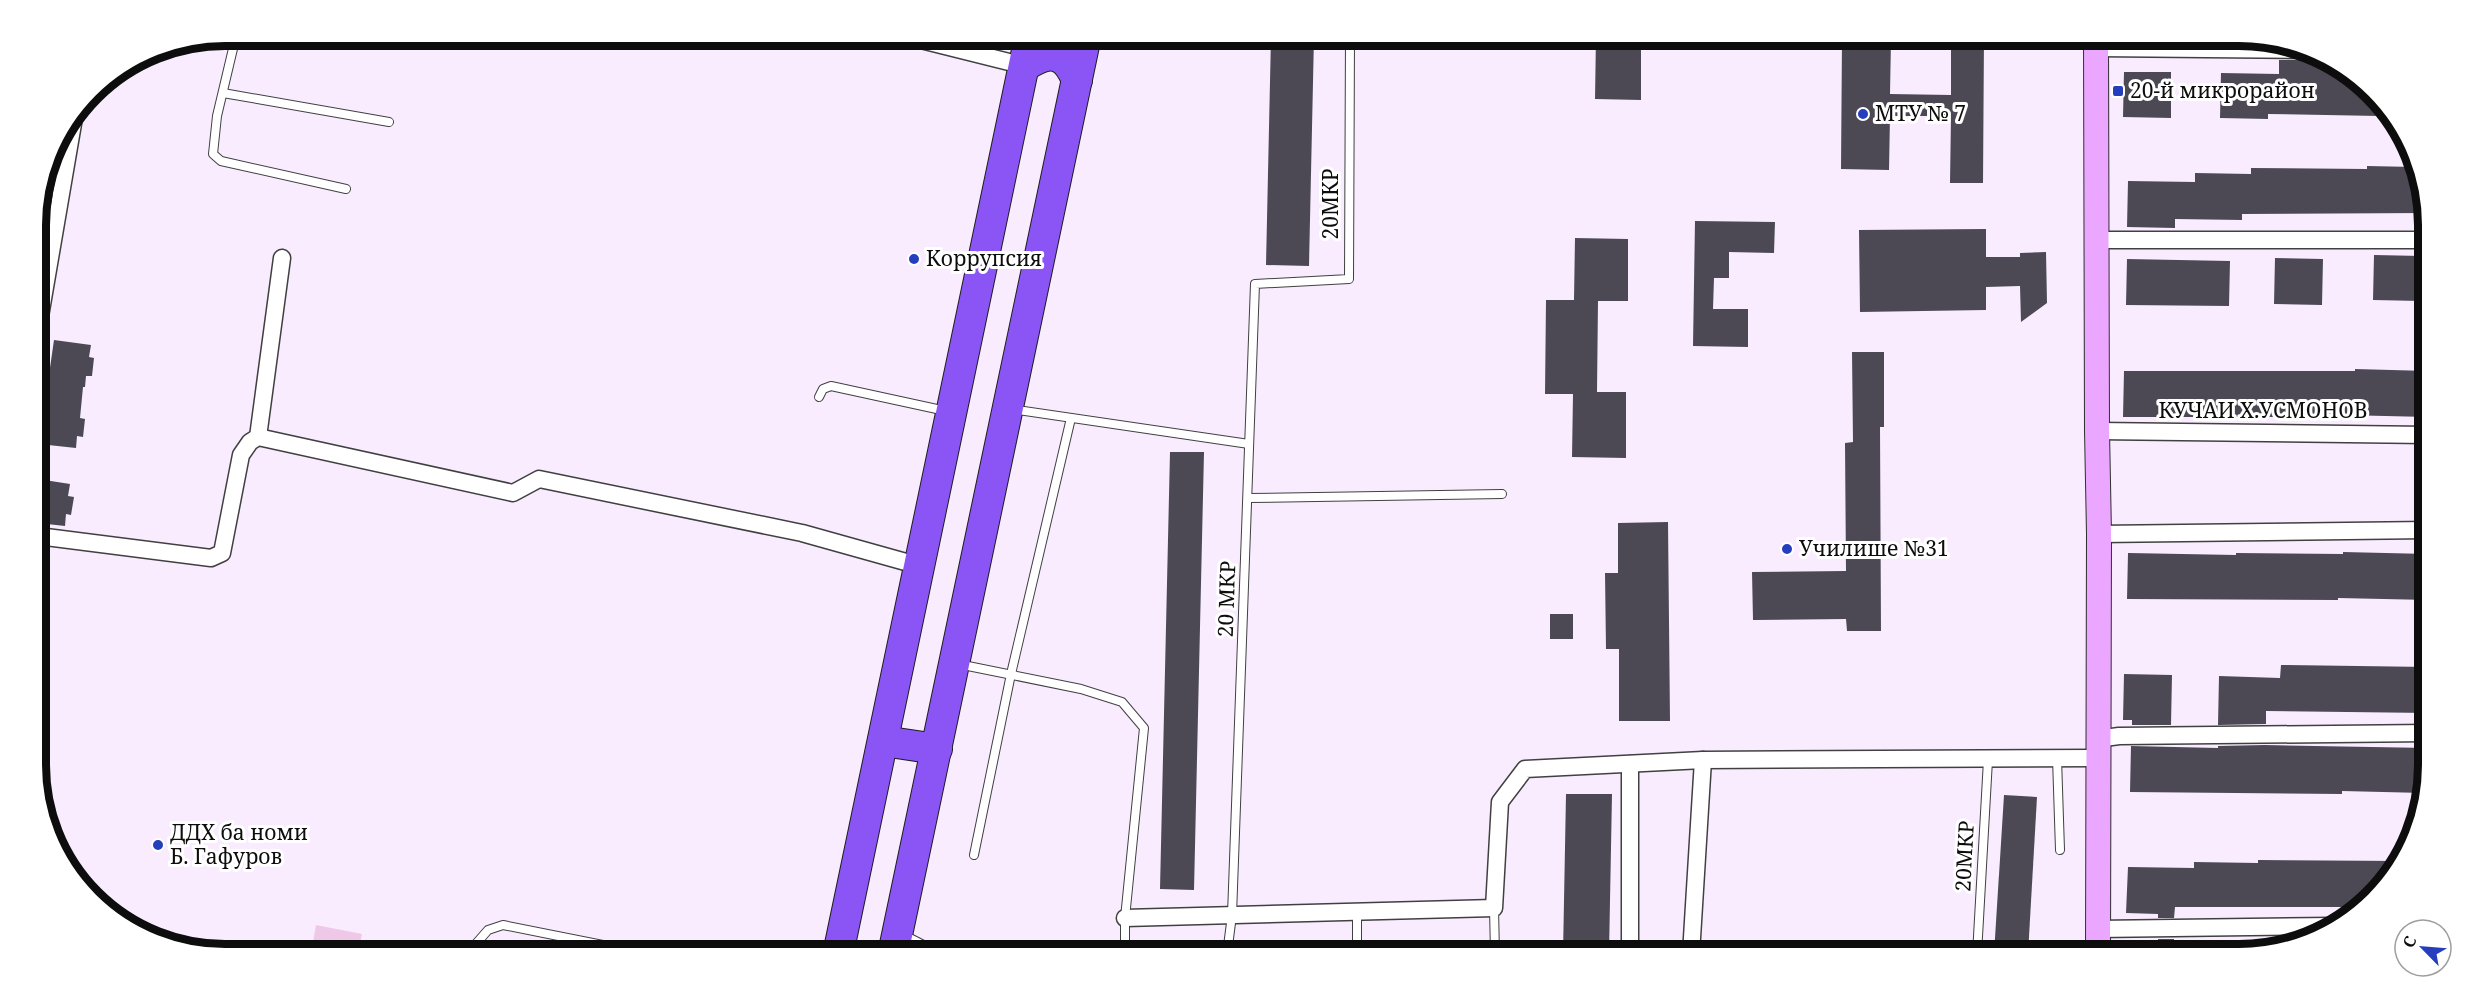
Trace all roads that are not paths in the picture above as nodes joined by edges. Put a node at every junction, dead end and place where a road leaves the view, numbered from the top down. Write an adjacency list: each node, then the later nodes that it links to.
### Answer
1 (233, 47): 11 (lane)
2 (949, 47): 9 (street)
3 (1028, 47): 9 (highway)
4 (1084, 47): 10 (highway)
5 (1350, 47): 19 (lane, 20МКР)
6 (2096, 47): 15 (main road)
7 (2227, 47): 8 (street)
8 (2265, 48)
9 (1025, 66): 10 (highway); 22 (highway)
10 (1077, 80): 21 (highway)
11 (223, 93): 12 (lane); 14 (lane)
12 (389, 122)
13 (71, 137): 18 (street)
14 (346, 189)
15 (2097, 240): 16 (street); 24 (main road)
16 (2418, 240)
17 (282, 258): 26 (street)
18 (47, 276)
19 (1256, 284): 27 (lane, 20 МКР)
20 (819, 398): 22 (lane)
21 (1008, 409): 23 (lane); 34 (highway)
22 (952, 412): 33 (highway)
23 (1071, 418): 27 (lane); 35 (lane)
24 (2097, 431): 25 (street, КУЧАИ Х.УСМОНОВ); 31 (main road)
25 (2418, 435)
26 (258, 437): 32 (street); 33 (street)
27 (1249, 444): 29 (lane, 20 МКР)
28 (1502, 494): 29 (lane)
29 (1249, 498): 48 (lane, 20 МКР)
30 (2418, 530): 31 (street)
31 (2099, 534): 38 (main road)
32 (47, 537)
33 (920, 566): 37 (highway)
34 (954, 663): 35 (lane); 39 (highway)
35 (1011, 674): 45 (lane); 49 (lane)
36 (2418, 733): 38 (street)
37 (883, 741): 39 (highway); 61 (highway)
38 (2097, 748): 40 (street); 51 (main road)
39 (937, 749): 52 (highway)
40 (2058, 758): 42 (street); 44 (lane)
41 (1703, 760): 42 (street); 43 (street); 56 (street)
42 (1988, 760): 57 (lane, 20МКР)
43 (1630, 764): 46 (street); 55 (street)
44 (2060, 850)
45 (974, 855)
46 (1494, 908): 47 (street); 54 (lane)
47 (1357, 910): 48 (street); 53 (lane)
48 (1232, 915): 49 (street); 63 (lane)
49 (1125, 918): 62 (lane)
50 (2315, 926): 51 (street)
51 (2097, 928): 58 (main road)
52 (895, 943)
53 (1357, 943)
54 (1495, 943)
55 (1630, 943)
56 (1692, 943)
57 (1978, 943)
58 (2098, 943)
59 (476, 944): 60 (lane)
60 (597, 944)
61 (840, 944)
62 (1125, 944)
63 (1228, 944)

